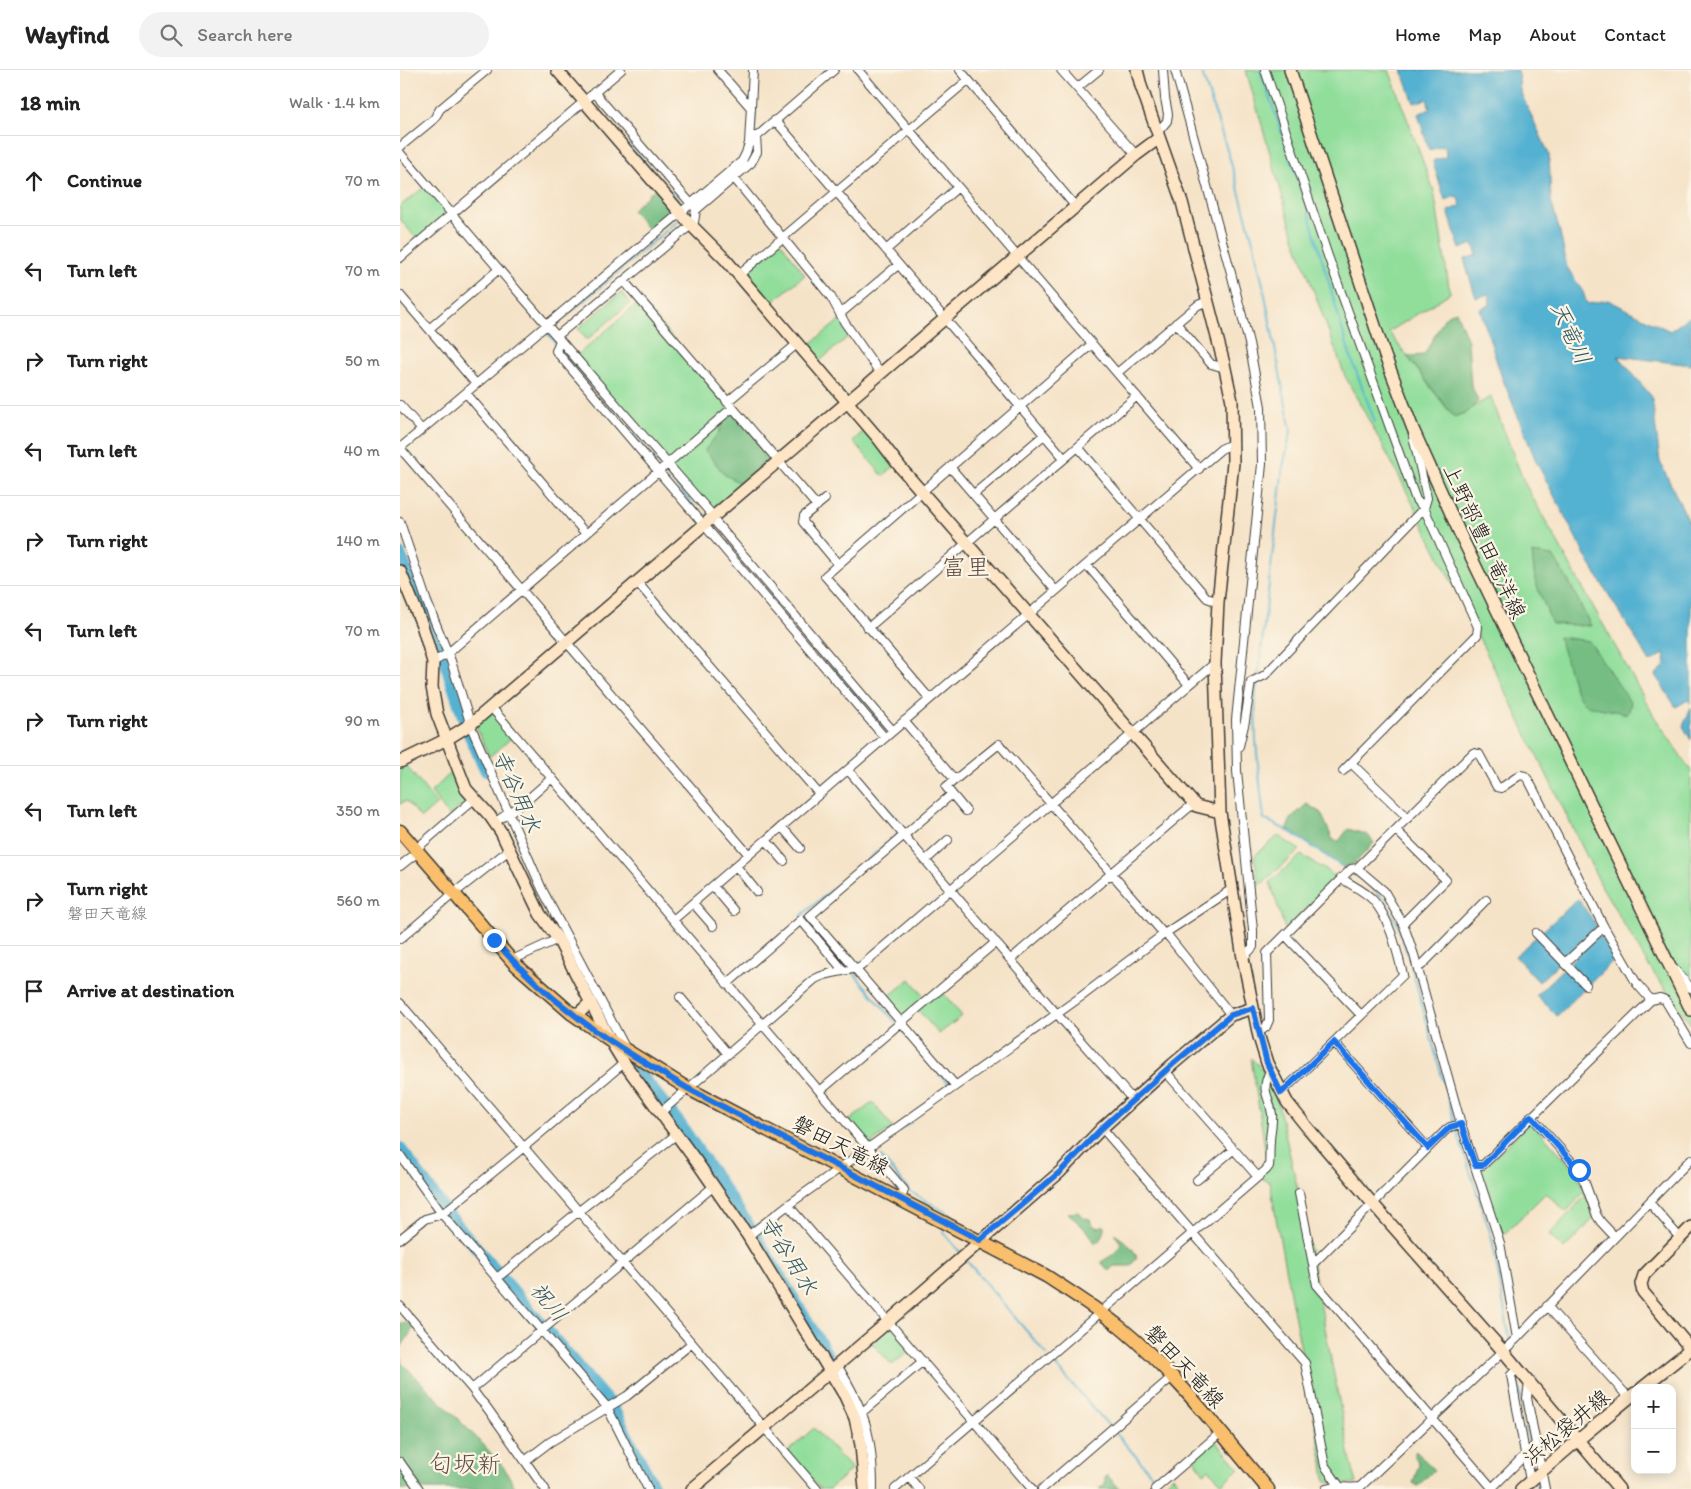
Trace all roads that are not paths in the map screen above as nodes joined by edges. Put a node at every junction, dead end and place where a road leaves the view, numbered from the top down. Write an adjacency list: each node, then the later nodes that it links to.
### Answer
1 (487, 70): 24 (street)
2 (556, 70): 18 (street)
3 (621, 70): 18 (street)
4 (718, 70): 19 (street)
5 (753, 70): 19 (street)
6 (834, 70): 20 (street)
7 (858, 70): 21 (street)
8 (960, 70): 16 (street)
9 (1061, 70): 17 (street)
10 (1099, 70): 17 (street)
11 (1137, 70): 22 (street)
12 (1163, 70): 22 (street)
13 (1175, 70): 104 (street)
14 (1264, 70): 76 (street)
15 (1290, 70): 62 (street, 上野部豊田竜洋線)
16 (968, 80): 21 (street); 30 (street)
17 (1077, 88): 26 (street)
18 (588, 97): 31 (street); 32 (street)
19 (751, 108): 23 (street)
20 (775, 120): 23 (street); 29 (street)
21 (909, 130): 28 (street); 29 (street)
22 (1158, 135): 26 (street); 42 (street)
23 (753, 139): 27 (street); 31 (street)
24 (400, 147)
25 (400, 153): 32 (street)
26 (1136, 155): 30 (street)
27 (734, 178): 31 (street); 33 (street)
28 (958, 188): 34 (street); 35 (street)
29 (837, 193): 33 (street); 34 (street)
30 (1076, 207): 35 (street)
31 (688, 212): 39 (street); 40 (street); 46 (street)
32 (452, 214): 36 (street); 38 (street)
33 (784, 237): 39 (street); 43 (street)
34 (886, 250): 37 (street)
35 (1018, 257): 44 (street); 50 (street)
36 (400, 258)
37 (898, 265): 43 (street); 44 (street)
38 (499, 269): 46 (street); 47 (street)
39 (738, 275): 49 (street)
40 (624, 281): 48 (street); 59 (street)
41 (400, 295): 47 (street)
42 (1208, 301): 45 (street); 51 (street)
43 (840, 314): 52 (street)
44 (944, 318): 52 (street); 60 (street)
45 (1176, 323): 51 (street); 53 (street)
46 (547, 325): 48 (street); 54 (street)
47 (428, 329): 54 (street)
48 (558, 338): 69 (street); 69 (street)
49 (797, 344): 57 (street); 59 (street)
50 (1092, 344): 53 (street); 60 (street)
51 (1225, 368): 64 (street)
52 (880, 373): 57 (street)
53 (1117, 373): 56 (street)
54 (476, 384): 55 (street)
55 (466, 393): 61 (street); 81 (street)
56 (1137, 396): 65 (street); 71 (street)
57 (847, 402): 68 (street); 72 (street)
58 (400, 405): 61 (street)
59 (730, 405): 68 (street); 69 (street)
60 (1020, 407): 63 (street); 70 (street)
61 (422, 429): 66 (street)
62 (1413, 429): 76 (street); 160 (street, 上野部豊田竜洋線)
63 (1044, 435): 67 (street); 73 (street)
64 (1234, 443): 71 (street); 89 (street)
65 (1078, 446): 67 (street); 79 (street)
66 (400, 448): 87 (street)
67 (1064, 458): 77 (street)
68 (778, 461): 75 (street); 78 (street)
69 (663, 468): 78 (street); 78 (street); 81 (street)
70 (950, 468): 72 (street); 73 (street)
71 (1199, 469): 79 (street)
72 (923, 491): 82 (street); 83 (street)
73 (974, 494): 77 (street)
74 (825, 499): 75 (street)
75 (817, 506): 83 (street)
76 (1424, 508): 104 (street); 106 (street)
77 (994, 518): 82 (street); 88 (street)
78 (710, 520): 86 (street); 100 (street); 102 (street)
79 (1140, 520): 84 (street); 89 (street)
80 (400, 522): 93 (street)
81 (586, 534): 87 (street)
82 (966, 542): 90 (street); 91 (street)
83 (838, 564): 91 (street)
84 (1086, 565): 88 (street); 95 (street)
85 (401, 575): 93 (street)
86 (637, 582): 92 (street); 111 (street)
87 (522, 590): 92 (street); 93 (street)
88 (1056, 591): 90 (street)
89 (1218, 602): 94 (street)
90 (1028, 614): 96 (street); 101 (street)
91 (868, 628): 96 (street)
92 (566, 642): 97 (street); 130 (street)
93 (441, 657): 99 (street); 103 (street)
94 (1215, 663): 95 (street); 118 (street)
95 (1189, 685): 101 (street)
96 (930, 699): 98 (street)
97 (491, 707): 99 (street); 109 (street)
98 (904, 721): 100 (street); 110 (street)
99 (471, 724): 103 (street); 117 (street)
100 (893, 731): 102 (street)
101 (1131, 734): 114 (street); 115 (street)
102 (885, 738): 107 (street)
103 (447, 739): 105 (street); 113 (street)
104 (1237, 750): 156 (street)
105 (400, 762)
106 (1351, 763): 108 (street); 119 (street)
107 (848, 770): 111 (street); 124 (street)
108 (1343, 771)
109 (552, 778): 117 (street); 146 (street)
110 (955, 780): 112 (street); 114 (street)
111 (819, 794): 121 (street)
112 (952, 794): 116 (street); 124 (street)
113 (474, 799): 120 (street); 129 (street)
114 (1051, 804): 136 (street); 140 (street)
115 (1193, 804): 118 (street); 136 (street)
116 (966, 811)
117 (510, 812): 120 (street); 183 (street)
118 (1220, 812): 139 (street)
119 (1408, 818): 122 (street); 149 (street)
120 (494, 823): 128 (street)
121 (782, 827): 125 (street); 127 (street)
122 (1396, 830): 135 (street); 147 (street)
123 (400, 831): 129 (main road, 磐田天竜線)
124 (904, 834): 131 (street); 162 (street)
125 (766, 840): 130 (street); 132 (street)
126 (948, 840): 131 (street)
127 (800, 848)
128 (509, 850): 142 (street); 154 (street)
129 (417, 851): 133 (street); 142 (main road, 磐田天竜線)
130 (749, 855): 134 (street)
131 (926, 860): 140 (street)
132 (784, 861)
133 (400, 866)
134 (736, 866): 138 (street); 141 (street)
135 (1357, 868): 137 (street); 147 (street)
136 (1111, 873): 151 (street); 158 (street)
137 (1341, 878): 152 (street); 176 (street)
138 (713, 886): 144 (street); 145 (street)
139 (1232, 889): 151 (street); 156 (street)
140 (951, 890): 155 (street); 162 (street)
141 (758, 892)
142 (453, 894): 153 (street); 157 (main road, 磐田天竜線)
143 (1486, 900): 161 (street)
144 (693, 903): 146 (street); 148 (street)
145 (734, 911)
146 (673, 920): 164 (street)
147 (1403, 923): 161 (street)
148 (713, 926)
149 (1604, 926): 159 (street); 168 (street)
150 (1536, 933): 159 (street)
151 (1164, 934): 174 (street); 175 (street)
152 (1285, 935): 176 (street); 179 (street)
153 (400, 939)
154 (558, 939): 157 (street); 169 (street)
155 (996, 942): 158 (street); 177 (street)
156 (1243, 958): 171 (street)
157 (512, 960): 173 (main road, 磐田天竜線)
158 (1011, 960): 174 (street)
159 (1565, 963): 165 (street)
160 (1670, 965): 166 (street); 172 (street, 上野部豊田竜洋線)
161 (1417, 966): 195 (street)
162 (855, 969): 163 (street); 177 (street)
163 (843, 970): 164 (street); 178 (street)
164 (728, 984): 178 (street)
165 (1586, 985)
166 (1691, 988)
167 (680, 997): 184 (street)
168 (1651, 1000): 182 (street); 194 (street)
169 (591, 1002): 173 (street); 180 (street)
170 (400, 1003): 198 (street)
171 (1253, 1008): 175 (street); 179 (street)
172 (1691, 1010)
173 (571, 1013): 180 (main road, 磐田天竜線)
174 (1056, 1013): 188 (street); 192 (street)
175 (1231, 1015): 186 (street)
176 (1361, 1015): 181 (street)
177 (901, 1022): 188 (street); 190 (street)
178 (763, 1024): 184 (street); 190 (street)
179 (1258, 1033): 187 (street)
180 (610, 1040): 183 (main road, 磐田天竜線); 185 (street)
181 (1334, 1042): 191 (street); 199 (street)
182 (1691, 1043)
183 (626, 1050): 189 (main road, 磐田天竜線)
184 (728, 1054): 189 (street)
185 (624, 1063): 193 (street); 198 (street)
186 (1165, 1071): 192 (street); 201 (street)
187 (1270, 1071): 191 (street); 206 (street)
188 (955, 1085): 200 (street)
189 (687, 1088): 193 (street); 205 (main road, 磐田天竜線)
190 (820, 1091): 200 (street)
191 (1281, 1093): 212 (street)
192 (1133, 1100): 196 (street)
193 (661, 1112): 197 (street)
194 (1531, 1116): 204 (street); 219 (street)
195 (1461, 1124): 199 (street); 204 (street)
196 (1102, 1128): 217 (street); 222 (street)
197 (677, 1134): 208 (street); 214 (street)
198 (524, 1147): 214 (street); 215 (street)
199 (1428, 1148): 212 (street)
200 (869, 1149): 205 (street); 210 (street)
201 (1233, 1150): 206 (street); 207 (street)
202 (400, 1155): 215 (street)
203 (1691, 1159): 211 (street)
204 (1475, 1165): 231 (street)
205 (841, 1168): 210 (main road, 磐田天竜線); 213 (street)
206 (1258, 1177): 217 (street)
207 (1197, 1180)
208 (714, 1186): 218 (street); 223 (street)
209 (1299, 1193): 224 (street)
210 (901, 1199): 222 (main road, 磐田天竜線)
211 (1649, 1202): 219 (street); 220 (street)
212 (1373, 1204): 224 (street); 233 (street)
213 (788, 1205): 218 (street); 229 (street)
214 (579, 1211): 223 (street); 225 (street)
215 (442, 1214): 221 (street); 225 (street)
216 (1691, 1227): 220 (street)
217 (1192, 1233): 228 (street); 257 (street)
218 (748, 1236): 236 (street)
219 (1616, 1237): 227 (street)
220 (1680, 1238): 234 (street)
221 (400, 1240)
222 (980, 1240): 228 (main road, 磐田天竜線); 229 (street)
223 (622, 1262): 230 (street); 232 (street)
224 (1313, 1264): 246 (street)
225 (497, 1278): 230 (street)
226 (400, 1306): 241 (street)
227 (1547, 1306): 231 (street); 242 (street)
228 (1100, 1312): 238 (main road, 磐田天竜線); 247 (street)
229 (889, 1321): 235 (street); 236 (street)
230 (541, 1329): 241 (street); 244 (street)
231 (1517, 1338): 233 (street)
232 (692, 1343): 244 (street); 248 (street)
233 (1503, 1351): 237 (street); 246 (street)
234 (1688, 1351): 240 (street, 浜松袋井線)
235 (923, 1361): 245 (street); 247 (street)
236 (834, 1368): 245 (street); 248 (street)
237 (1518, 1369): 239 (street); 252 (street)
238 (1172, 1377): 249 (main road, 磐田天竜線); 268 (street)
239 (1529, 1382): 250 (street); 251 (street)
240 (1647, 1384)
241 (472, 1389): 253 (street)
242 (1631, 1395)
243 (1631, 1397): 250 (street, 浜松袋井線)
244 (607, 1407): 253 (street); 260 (street)
245 (859, 1415): 263 (street); 264 (street)
246 (1431, 1419): 257 (street); 272 (street)
247 (974, 1421): 255 (street); 267 (street)
248 (764, 1427): 261 (street); 262 (street)
249 (1220, 1433): 269 (street); 270 (main road, 磐田天竜線)
250 (1576, 1440): 256 (street, 浜松袋井線); 275 (street)
251 (1536, 1444): 252 (street); 256 (street)
252 (1526, 1454): 256 (street); 272 (street)
253 (525, 1461): 259 (street)
254 (400, 1462): 258 (street)
255 (909, 1476): 265 (street); 266 (street)
256 (1536, 1476): 273 (street, 浜松袋井線); 274 (street)
257 (1340, 1488): 271 (street)
258 (419, 1489)
259 (545, 1489)
260 (648, 1489)
261 (692, 1489)
262 (817, 1489)
263 (865, 1489)
264 (873, 1489)
265 (895, 1489)
266 (919, 1489)
267 (1032, 1489)
268 (1042, 1489)
269 (1155, 1489)
270 (1268, 1489)
271 (1326, 1489)
272 (1492, 1489)
273 (1521, 1489)
274 (1546, 1489)
275 (1619, 1489)

